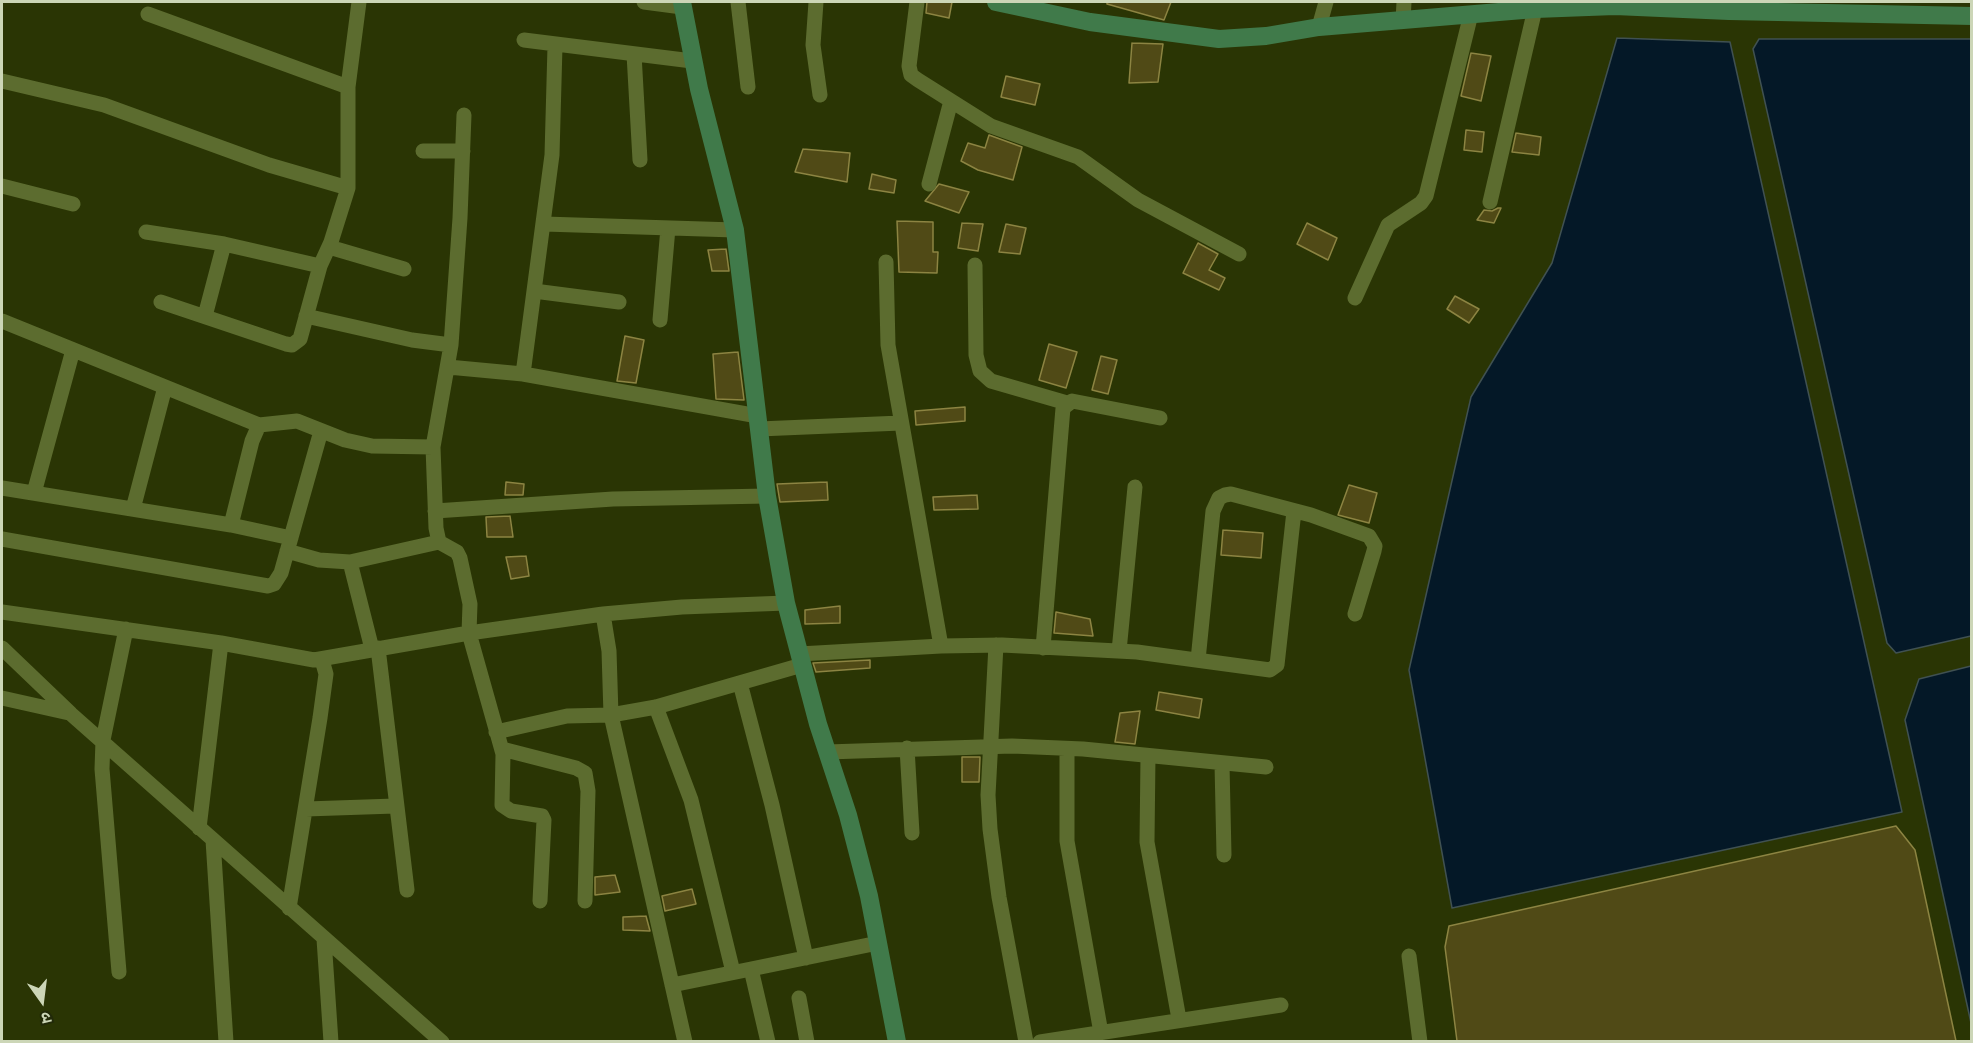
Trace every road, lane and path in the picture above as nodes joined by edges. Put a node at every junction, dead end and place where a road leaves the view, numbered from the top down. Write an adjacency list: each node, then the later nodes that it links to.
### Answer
1 (359, 2): 22 (street)
2 (644, 2): 9 (street)
3 (738, 2): 23 (street)
4 (816, 2): 24 (street)
5 (917, 2): 25 (street)
6 (996, 2): 16 (street)
7 (1326, 2): 16 (street)
8 (1404, 2): 15 (street)
9 (682, 4): 20 (street)
10 (1452, 9): 11 (street); 15 (street)
11 (1482, 9): 12 (street); 47 (street)
12 (1535, 9): 14 (street); 33 (street)
13 (148, 14): 22 (street)
14 (1971, 16)
15 (1402, 21): 16 (street)
16 (1319, 27)
17 (524, 40): 18 (street)
18 (555, 46): 19 (street); 35 (street)
19 (634, 54): 20 (street); 29 (street)
20 (692, 61): 37 (street)
21 (2, 81): 32 (street)
22 (348, 87): 32 (street)
23 (748, 87)
24 (820, 95)
25 (951, 101): 30 (street); 41 (street)
26 (464, 115): 28 (street)
27 (423, 151): 28 (street)
28 (463, 151): 54 (street)
29 (640, 160)
30 (929, 184)
31 (2, 186): 34 (street)
32 (348, 188): 40 (street)
33 (1490, 202)
34 (73, 204)
35 (544, 224): 36 (street); 46 (street)
36 (669, 228): 37 (street); 52 (street)
37 (735, 230): 61 (street)
38 (146, 232): 39 (street)
39 (224, 244): 44 (street); 51 (street)
40 (329, 247): 44 (street); 45 (street)
41 (1239, 254)
42 (886, 262): 62 (street)
43 (975, 265): 59 (street)
44 (320, 266): 50 (street)
45 (404, 269)
46 (534, 291): 49 (street); 57 (street)
47 (1355, 298)
48 (161, 302): 51 (street)
49 (620, 302)
50 (306, 315): 51 (street); 54 (street)
51 (205, 316)
52 (660, 320)
53 (2, 321): 55 (street)
54 (451, 345): 56 (street)
55 (73, 350): 58 (street); 68 (street)
56 (448, 367): 57 (street); 65 (street)
57 (523, 374): 61 (street)
58 (165, 387): 63 (street); 70 (street)
59 (1067, 403): 60 (street); 88 (street)
60 (1160, 418)
61 (759, 422): 62 (street); 69 (street)
62 (901, 423): 86 (street)
63 (259, 425): 64 (street); 73 (street)
64 (321, 431): 65 (street); 76 (street)
65 (433, 447): 71 (street)
66 (1135, 487): 90 (street)
67 (2, 488): 68 (street)
68 (34, 493): 70 (street)
69 (767, 496): 71 (street); 78 (street)
70 (133, 509): 73 (street)
71 (435, 511): 75 (street)
72 (1294, 511): 81 (street); 93 (street); 93 (street)
73 (231, 525): 76 (street)
74 (2, 539): 76 (street)
75 (439, 542): 77 (street); 83 (street)
76 (289, 544): 77 (street)
77 (350, 562): 89 (street)
78 (786, 603): 80 (street); 92 (street)
79 (2, 612): 82 (street)
80 (603, 614): 83 (street); 98 (street)
81 (1355, 614)
82 (126, 629): 84 (street); 100 (street)
83 (469, 633): 89 (street); 99 (street)
84 (221, 643): 91 (street); 111 (street)
85 (996, 645): 86 (street); 88 (street); 101 (street)
86 (941, 646): 92 (street)
87 (2, 648): 97 (street)
88 (1043, 648): 90 (street)
89 (375, 649): 91 (street); 109 (street)
90 (1119, 651): 93 (street)
91 (322, 660): 110 (street)
92 (800, 660): 94 (street); 105 (street)
93 (1198, 660)
94 (740, 683): 96 (street); 122 (street)
95 (2, 698): 97 (street)
96 (656, 707): 98 (street); 125 (street)
97 (71, 714): 100 (street)
98 (611, 715): 99 (street); 126 (street)
99 (496, 732): 104 (street)
100 (103, 740): 111 (street); 124 (street)
101 (990, 747): 102 (street); 103 (street); 140 (street)
102 (908, 748): 105 (street); 112 (street)
103 (1067, 749): 106 (street); 131 (street)
104 (502, 750): 116 (street); 117 (street)
105 (827, 752): 120 (street)
106 (1149, 756): 107 (street); 129 (street)
107 (1222, 764): 108 (street); 114 (street)
108 (1266, 767)
109 (395, 806): 110 (street); 115 (street)
110 (306, 809): 118 (street)
111 (199, 828): 113 (street)
112 (912, 833)
113 (213, 840): 118 (street); 133 (street)
114 (1224, 855)
115 (407, 890)
116 (585, 901)
117 (540, 902)
118 (290, 908): 119 (street)
119 (324, 939): 134 (street); 135 (street)
120 (878, 943): 122 (street); 139 (street)
121 (1409, 956): 143 (street)
122 (806, 958): 123 (street)
123 (751, 969): 125 (street); 137 (street)
124 (119, 972)
125 (733, 972): 126 (street)
126 (672, 985): 136 (street)
127 (799, 998): 138 (street)
128 (1281, 1005): 129 (street)
129 (1179, 1018): 130 (street)
130 (1141, 1025): 131 (street); 142 (street)
131 (1101, 1033): 132 (street)
132 (1085, 1038): 141 (street)
133 (226, 1041)
134 (331, 1041)
135 (442, 1041)
136 (685, 1041)
137 (768, 1041)
138 (807, 1041)
139 (897, 1041)
140 (1026, 1041)
141 (1040, 1041)
142 (1142, 1041)
143 (1420, 1041)

